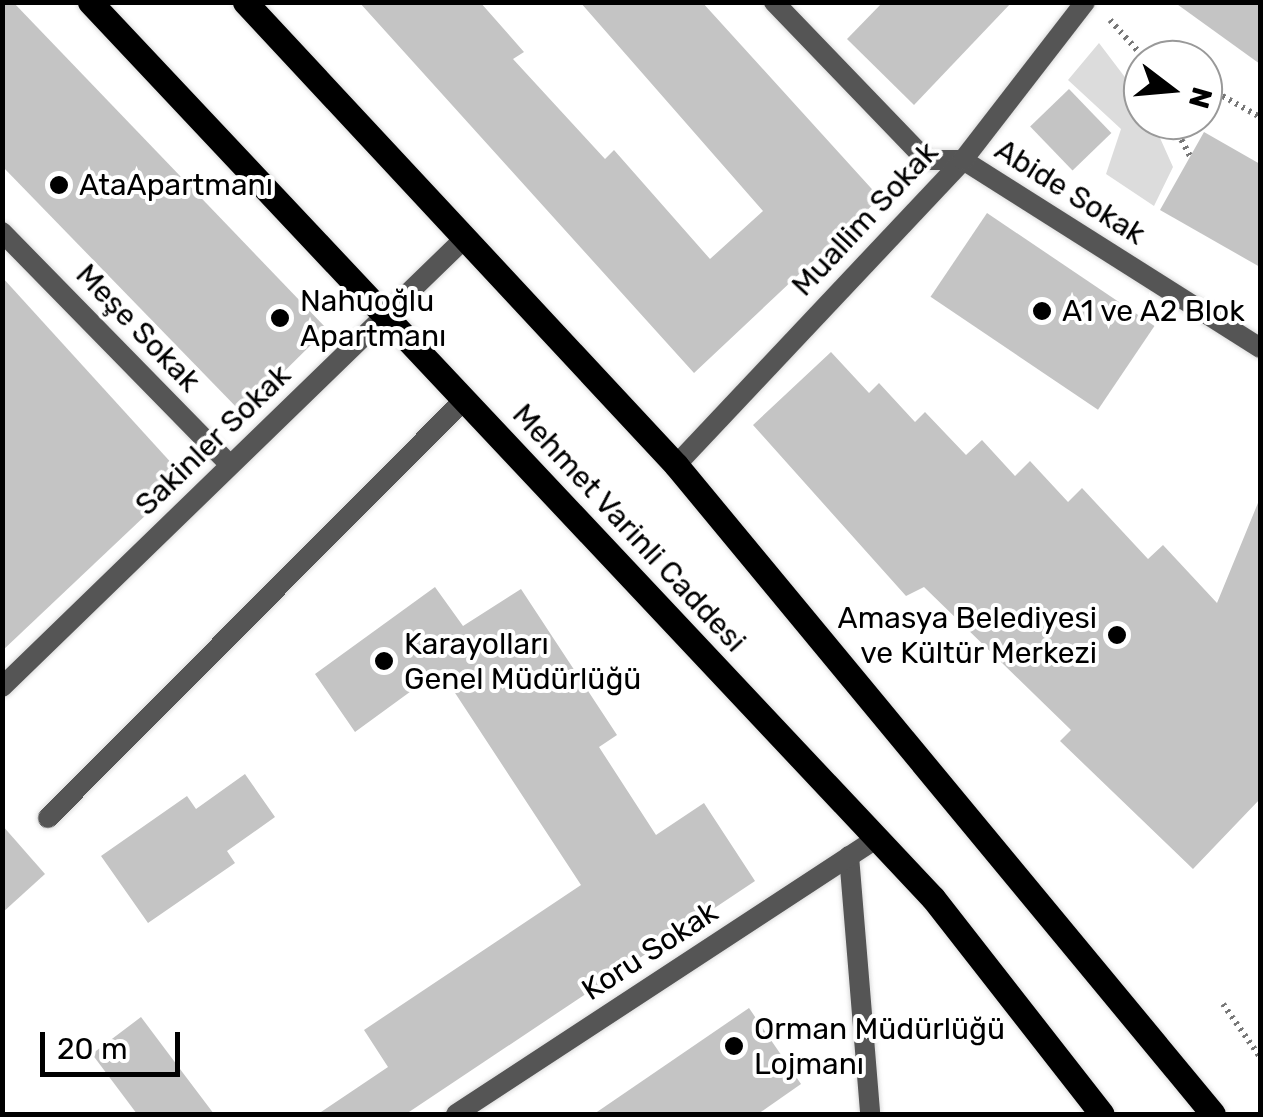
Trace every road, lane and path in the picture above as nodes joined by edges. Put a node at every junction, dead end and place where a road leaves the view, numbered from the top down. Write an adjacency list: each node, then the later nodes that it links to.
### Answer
1 (90, 2): 14 (main road, Mehmet Varinli Caddesi)
2 (245, 2): 13 (main road)
3 (774, 2): 11 (street, Abide Sokak)
4 (1085, 2): 11 (street, Muallim Sokak)
5 (1106, 16): 6 (path)
6 (1128, 40)
7 (1223, 97): 8 (path)
8 (1260, 118)
9 (1182, 140): 10 (path)
10 (1190, 156)
11 (962, 160): 15 (street, Abide Sokak); 17 (street, Muallim Sokak)
12 (2, 232): 18 (street, Meşe Sokak)
13 (466, 237): 14 (street, Sakinler Sokak); 17 (main road)
14 (384, 315): 16 (main road, Mehmet Varinli Caddesi); 18 (street, Sakinler Sokak)
15 (1260, 348)
16 (464, 400): 20 (street); 21 (main road, Mehmet Varinli Caddesi)
17 (676, 465): 28 (main road)
18 (230, 466): 19 (street, Sakinler Sokak)
19 (2, 687)
20 (48, 818)
21 (876, 839): 22 (street, Koru Sokak); 27 (main road, Mehmet Varinli Caddesi)
22 (849, 856): 25 (street, Koru Sokak); 26 (street)
23 (1222, 1004): 24 (path)
24 (1260, 1057)
25 (456, 1114)
26 (870, 1114)
27 (1102, 1114)
28 (1213, 1114)

